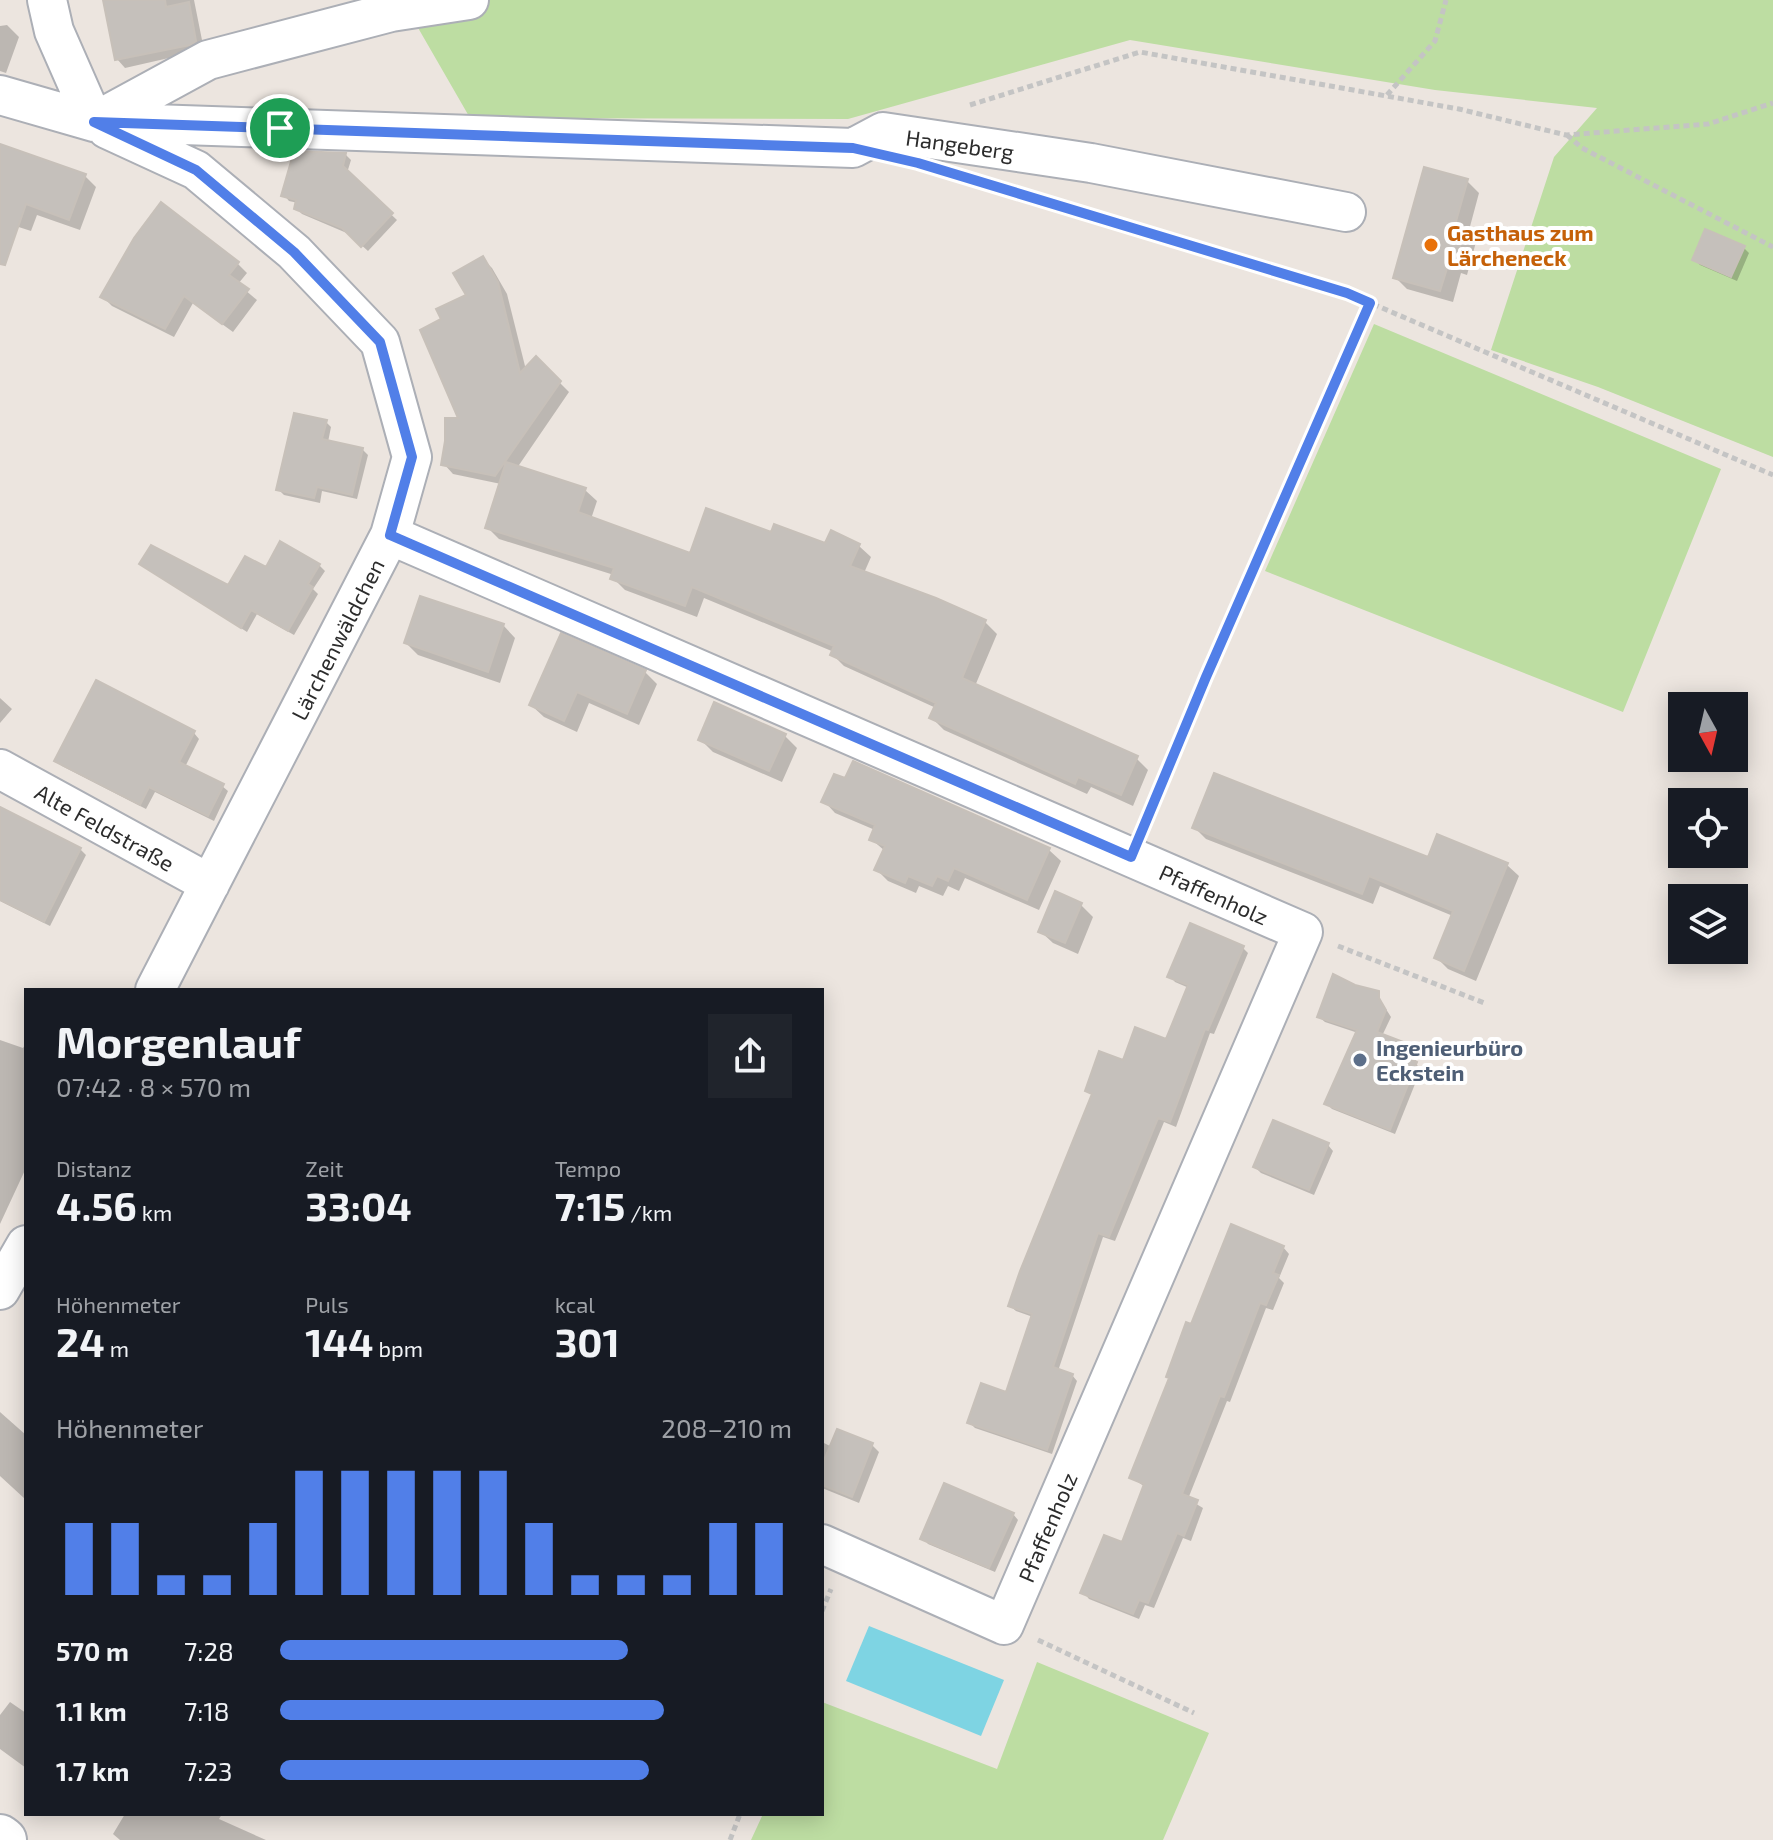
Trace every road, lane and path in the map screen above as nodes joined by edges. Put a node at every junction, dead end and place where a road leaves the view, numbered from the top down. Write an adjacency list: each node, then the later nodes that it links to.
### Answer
1 (47, 0): 8 (street)
2 (469, 0): 8 (street)
3 (1446, 0): 5 (path)
4 (0, 95): 8 (street, Hangeberg)
5 (1386, 96): 7 (path); 9 (path)
6 (1773, 103): 9 (path)
7 (959, 109)
8 (94, 122): 11 (street, Hangeberg); 15 (street, Lärchenwäldchen)
9 (1566, 135): 12 (path)
10 (1007, 190): 13 (path)
11 (1346, 212)
12 (1773, 247)
13 (1370, 303): 14 (path); 17 (path)
14 (1773, 475)
15 (390, 535): 17 (street, Pfaffenholz); 18 (street, Lärchenwäldchen)
16 (0, 769): 18 (street, Alte Feldstraße)
17 (1131, 857): 19 (street, Pfaffenholz)
18 (210, 884): 20 (street, Lärchenwäldchen)
19 (1303, 932): 21 (path); 25 (street, Pfaffenholz)
20 (156, 988)
21 (1487, 1004)
22 (24, 1248): 23 (street)
23 (0, 1290)
24 (824, 1545): 25 (street)
25 (1004, 1625): 26 (path)
26 (1194, 1713)
27 (739, 1816): 28 (path)
28 (730, 1840)

